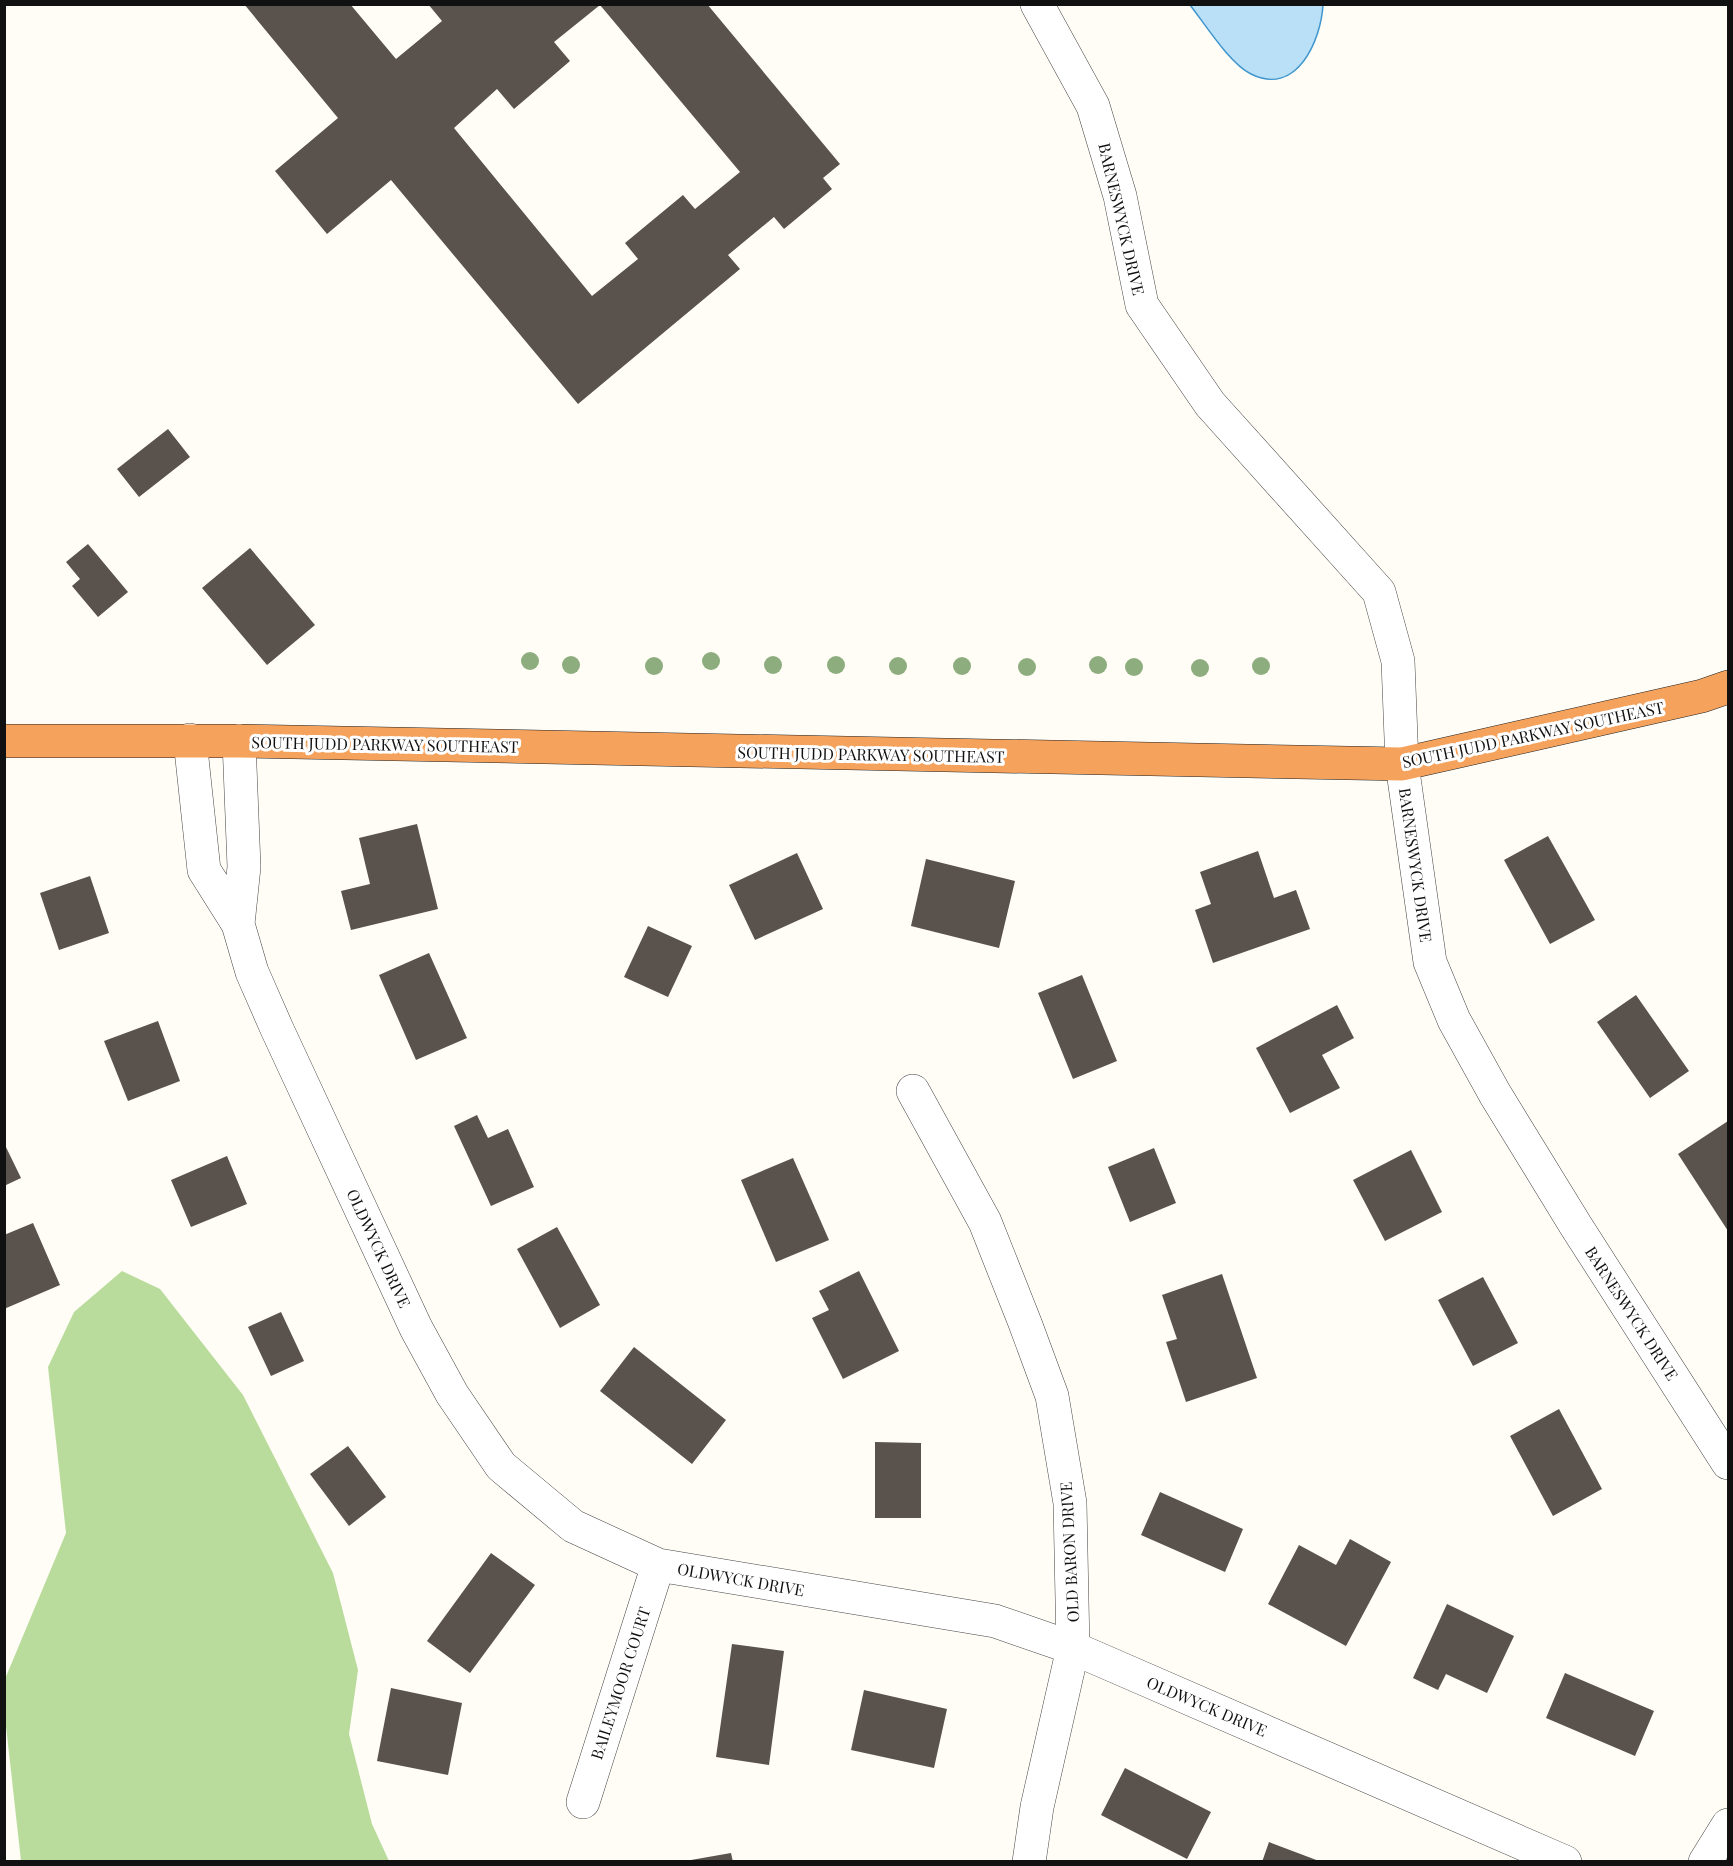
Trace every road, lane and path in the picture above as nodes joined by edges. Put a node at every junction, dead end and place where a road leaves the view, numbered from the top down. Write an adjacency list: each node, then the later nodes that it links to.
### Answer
1 (1037, 4): 6 (street, BARNESWYCK DRIVE)
2 (1728, 687): 6 (highway, SOUTH JUDD PARKWAY SOUTHEAST)
3 (190, 740): 4 (highway, SOUTH JUDD PARKWAY SOUTHEAST); 5 (highway, SOUTH JUDD PARKWAY SOUTHEAST); 7 (street, OLDWYCK DRIVE)
4 (4, 741)
5 (239, 741): 6 (highway, SOUTH JUDD PARKWAY SOUTHEAST); 7 (street, OLDWYCK DRIVE)
6 (1402, 764): 9 (street, BARNESWYCK DRIVE)
7 (238, 924): 10 (street, OLDWYCK DRIVE)
8 (913, 1091): 11 (street, OLD BARON DRIVE)
9 (1728, 1463)
10 (658, 1564): 11 (street, OLDWYCK DRIVE); 12 (street, BAILEYMOOR COURT)
11 (1073, 1648): 14 (street, OLD BARON DRIVE); 15 (street, OLDWYCK DRIVE)
12 (583, 1802)
13 (1728, 1825): 16 (street)
14 (1029, 1862)
15 (1565, 1862)
16 (1705, 1862)

